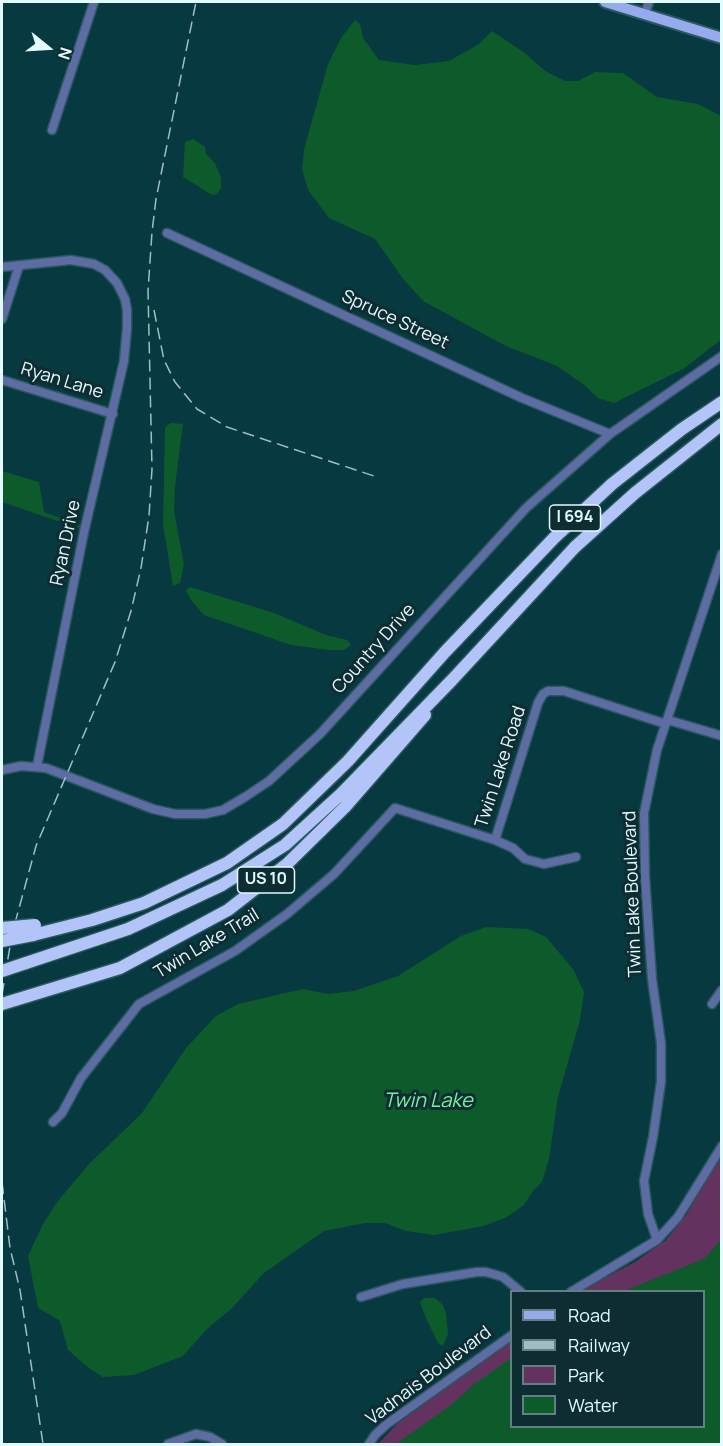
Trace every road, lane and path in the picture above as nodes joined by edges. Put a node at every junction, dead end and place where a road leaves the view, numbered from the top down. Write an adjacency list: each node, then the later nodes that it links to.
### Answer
1 (94, 2): 6 (street)
2 (605, 2): 4 (main road)
3 (649, 2): 4 (street)
4 (645, 13): 5 (main road)
5 (722, 38)
6 (52, 130)
7 (167, 233): 16 (street, Spruce Street)
8 (19, 266): 9 (street); 10 (street); 14 (street, Ryan Drive)
9 (2, 267)
10 (2, 320)
11 (722, 356): 16 (street, Country Drive)
12 (2, 380): 14 (street, Ryan Lane)
13 (722, 401): 27 (highway, I 694)
14 (113, 414): 21 (street, Ryan Drive)
15 (722, 424): 18 (highway, I 694)
16 (610, 434): 21 (street, Country Drive)
17 (722, 554): 19 (street, Twin Lake Boulevard)
18 (452, 680): 29 (highway, I 694, bridge); 31 (highway, US 10)
19 (667, 722): 20 (street); 24 (street, Twin Lake Road); 35 (street, Twin Lake Boulevard)
20 (722, 736)
21 (36, 766): 22 (street, Country Drive)
22 (2, 770)
23 (395, 808): 24 (street, Twin Lake Road); 33 (street, Twin Lake Trail)
24 (495, 840): 25 (street)
25 (576, 857)
26 (2, 927): 27 (highway, bridge)
27 (34, 930): 28 (highway, I 694, bridge)
28 (2, 941)
29 (2, 971)
30 (722, 990): 32 (street)
31 (2, 1004)
32 (712, 1004)
33 (53, 1122)
34 (722, 1146): 35 (street)
35 (657, 1240): 37 (street)
36 (518, 1290): 38 (street)
37 (574, 1290)
38 (361, 1297)
39 (510, 1336): 42 (street, Vadnais Boulevard)
40 (168, 1444): 41 (street)
41 (222, 1444)
42 (369, 1444)

